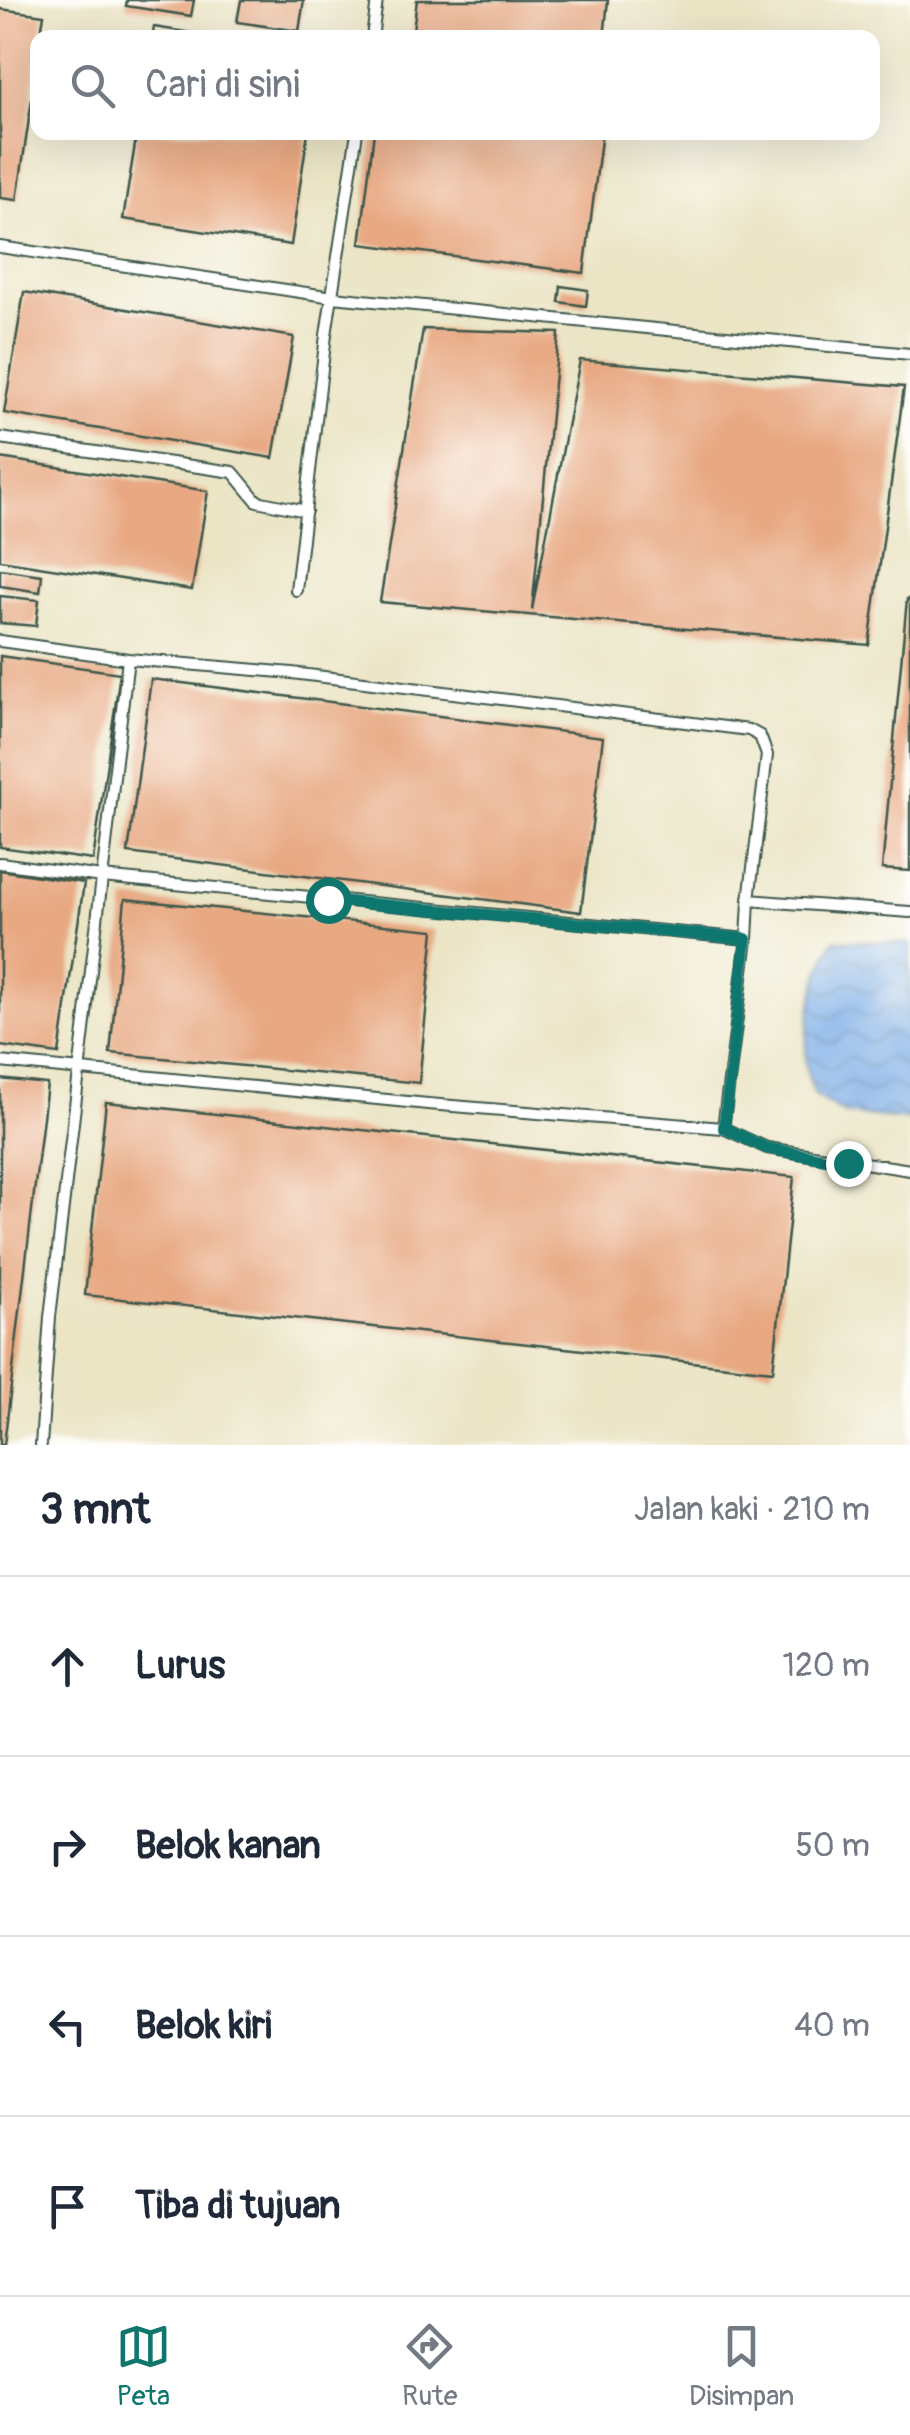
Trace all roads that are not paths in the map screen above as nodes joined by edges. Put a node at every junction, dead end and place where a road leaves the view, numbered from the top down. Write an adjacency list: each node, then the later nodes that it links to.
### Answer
1 (377, 0): 2 (lane)
2 (373, 30)
3 (356, 140): 5 (lane)
4 (0, 248): 5 (lane)
5 (332, 297): 6 (lane); 8 (lane)
6 (910, 354)
7 (0, 438): 8 (lane)
8 (306, 511): 9 (lane)
9 (296, 590)
10 (0, 640): 11 (lane)
11 (128, 660): 13 (lane); 14 (lane)
12 (0, 863): 13 (lane)
13 (102, 877): 16 (lane); 18 (lane)
14 (749, 900): 15 (lane); 16 (lane)
15 (910, 912)
16 (746, 939): 19 (lane)
17 (0, 1062): 18 (lane)
18 (80, 1069): 19 (lane); 21 (lane)
19 (724, 1128): 20 (lane)
20 (910, 1170)
21 (41, 1445)

